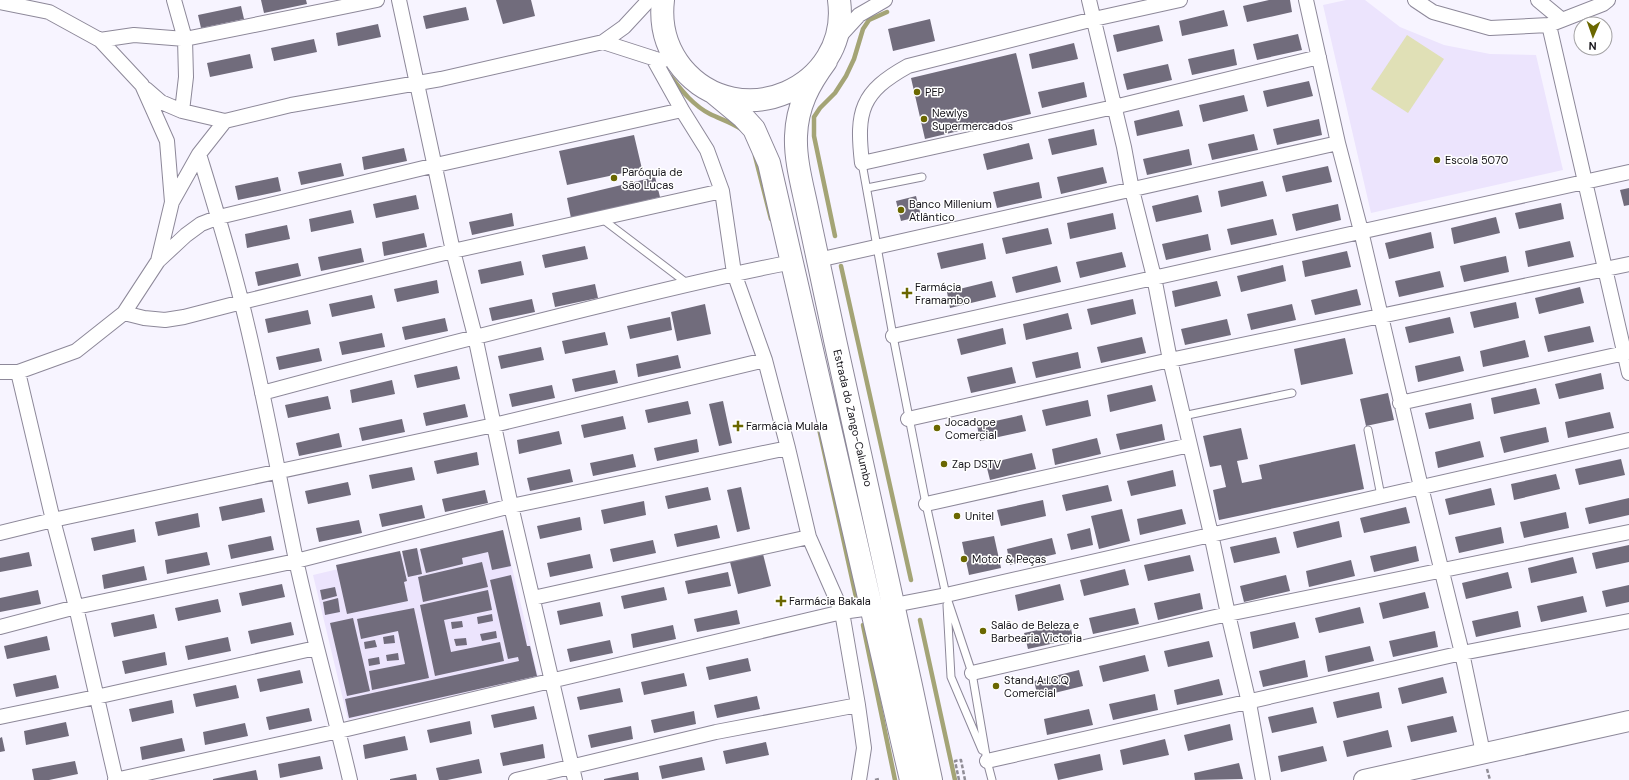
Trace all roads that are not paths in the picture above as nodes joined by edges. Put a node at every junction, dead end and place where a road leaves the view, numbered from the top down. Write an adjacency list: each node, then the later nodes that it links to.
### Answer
1 (174, 0): 16 (street)
2 (377, 0): 16 (street)
3 (399, 0): 24 (street)
4 (839, 0): 17 (main road)
5 (885, 0): 17 (street)
6 (1089, 0): 14 (street)
7 (1180, 0): 14 (street)
8 (1306, 0): 20 (street)
9 (1415, 0): 15 (street)
10 (1538, 0): 15 (street)
11 (1608, 0): 15 (street)
12 (650, 1): 19 (street); 23 (main road)
13 (0, 2): 18 (street)
14 (1094, 19): 27 (street); 33 (street)
15 (1555, 22): 37 (street)
16 (186, 39): 18 (street); 29 (street)
17 (836, 39): 22 (main road)
18 (100, 40): 25 (street)
19 (603, 42): 21 (street); 24 (street)
20 (1319, 57): 27 (street); 31 (street)
21 (653, 58): 23 (street); 28 (street)
22 (826, 61): 26 (main road); 47 (main road, Estrada do Zango-Calumbo)
23 (690, 76): 26 (main road)
24 (418, 84): 30 (street); 34 (street)
25 (142, 85): 29 (street); 41 (street)
26 (714, 93): 49 (main road)
27 (1114, 107): 33 (street); 39 (street)
28 (682, 110): 34 (street); 40 (street)
29 (182, 111): 30 (street)
30 (225, 121): 32 (street)
31 (1338, 143): 39 (street); 44 (street)
32 (198, 154): 41 (street); 42 (street)
33 (862, 163): 38 (lane)
34 (436, 165): 42 (street); 46 (street)
35 (1629, 172): 37 (street)
36 (922, 177): 38 (lane)
37 (1586, 181): 44 (street); 51 (street)
38 (867, 188): 45 (lane)
39 (1132, 190): 45 (street); 53 (street)
40 (722, 191): 43 (street); 52 (street)
41 (172, 202): 48 (street)
42 (219, 217): 48 (street); 55 (street)
43 (601, 218): 46 (street); 54 (lane)
44 (1361, 231): 53 (street); 57 (street)
45 (877, 247): 47 (street); 59 (lane)
46 (453, 251): 55 (street); 58 (street)
47 (818, 260): 90 (main road, Estrada do Zango-Calumbo)
48 (158, 261): 56 (street)
49 (793, 262): 52 (street); 92 (main road)
50 (1629, 264): 51 (street)
51 (1605, 269): 57 (street); 60 (street)
52 (734, 273): 54 (street); 61 (street)
53 (1154, 277): 59 (street); 62 (street)
54 (688, 284): 58 (street)
55 (242, 302): 56 (street); 66 (street)
56 (124, 313): 64 (street)
57 (1381, 316): 62 (street); 68 (street)
58 (475, 336): 66 (street); 71 (street)
59 (893, 336): 70 (lane)
60 (1627, 352): 65 (street); 68 (street)
61 (765, 360): 71 (street); 75 (street)
62 (1170, 360): 69 (street); 70 (street)
63 (0, 372): 64 (street)
64 (18, 372): 81 (street)
65 (1629, 373)
66 (262, 393): 76 (street)
67 (1292, 393): 69 (lane)
68 (1400, 403): 77 (street)
69 (1183, 416): 74 (street)
70 (908, 420): 79 (lane)
71 (494, 425): 76 (street); 80 (street)
72 (1368, 430): 78 (lane)
73 (1629, 440): 77 (street)
74 (1190, 445): 79 (street); 84 (street)
75 (788, 448): 80 (street); 85 (street)
76 (278, 472): 81 (street); 86 (street)
77 (1421, 488): 78 (street); 87 (street)
78 (1381, 496): 84 (street)
79 (926, 504): 88 (lane)
80 (511, 506): 86 (street); 89 (street)
81 (53, 520): 83 (street); 91 (street)
82 (1629, 532): 87 (street)
83 (0, 533)
84 (1211, 534): 88 (street); 94 (street)
85 (809, 538): 89 (street); 93 (street)
86 (296, 561): 91 (street); 97 (street)
87 (1441, 570): 94 (street); 98 (street)
88 (946, 594): 90 (street); 99 (lane); 108 (lane)
89 (533, 598): 100 (street)
90 (894, 605): 115 (main road, Estrada do Zango-Calumbo)
91 (76, 607): 96 (street); 101 (street)
92 (870, 608): 93 (street); 114 (main road)
93 (842, 612): 100 (street); 103 (street)
94 (1228, 614): 99 (street); 102 (street)
95 (1629, 621): 98 (street)
96 (0, 627)
97 (316, 648): 101 (street); 106 (street)
98 (1462, 653): 102 (street); 107 (street)
99 (972, 673): 108 (lane)
100 (552, 681): 106 (street); 109 (street)
101 (96, 697): 104 (street); 110 (street)
102 (1249, 703): 108 (street); 117 (street)
103 (858, 705): 109 (street); 113 (street)
104 (0, 717)
105 (1629, 721): 107 (street)
106 (339, 731): 110 (street); 111 (street)
107 (1482, 753): 118 (street)
108 (987, 761): 116 (lane)
109 (573, 774): 112 (street)
110 (115, 780)
111 (350, 780)
112 (516, 780)
113 (859, 780)
114 (911, 780)
115 (931, 780)
116 (992, 780)
117 (1263, 780)
118 (1364, 780)

